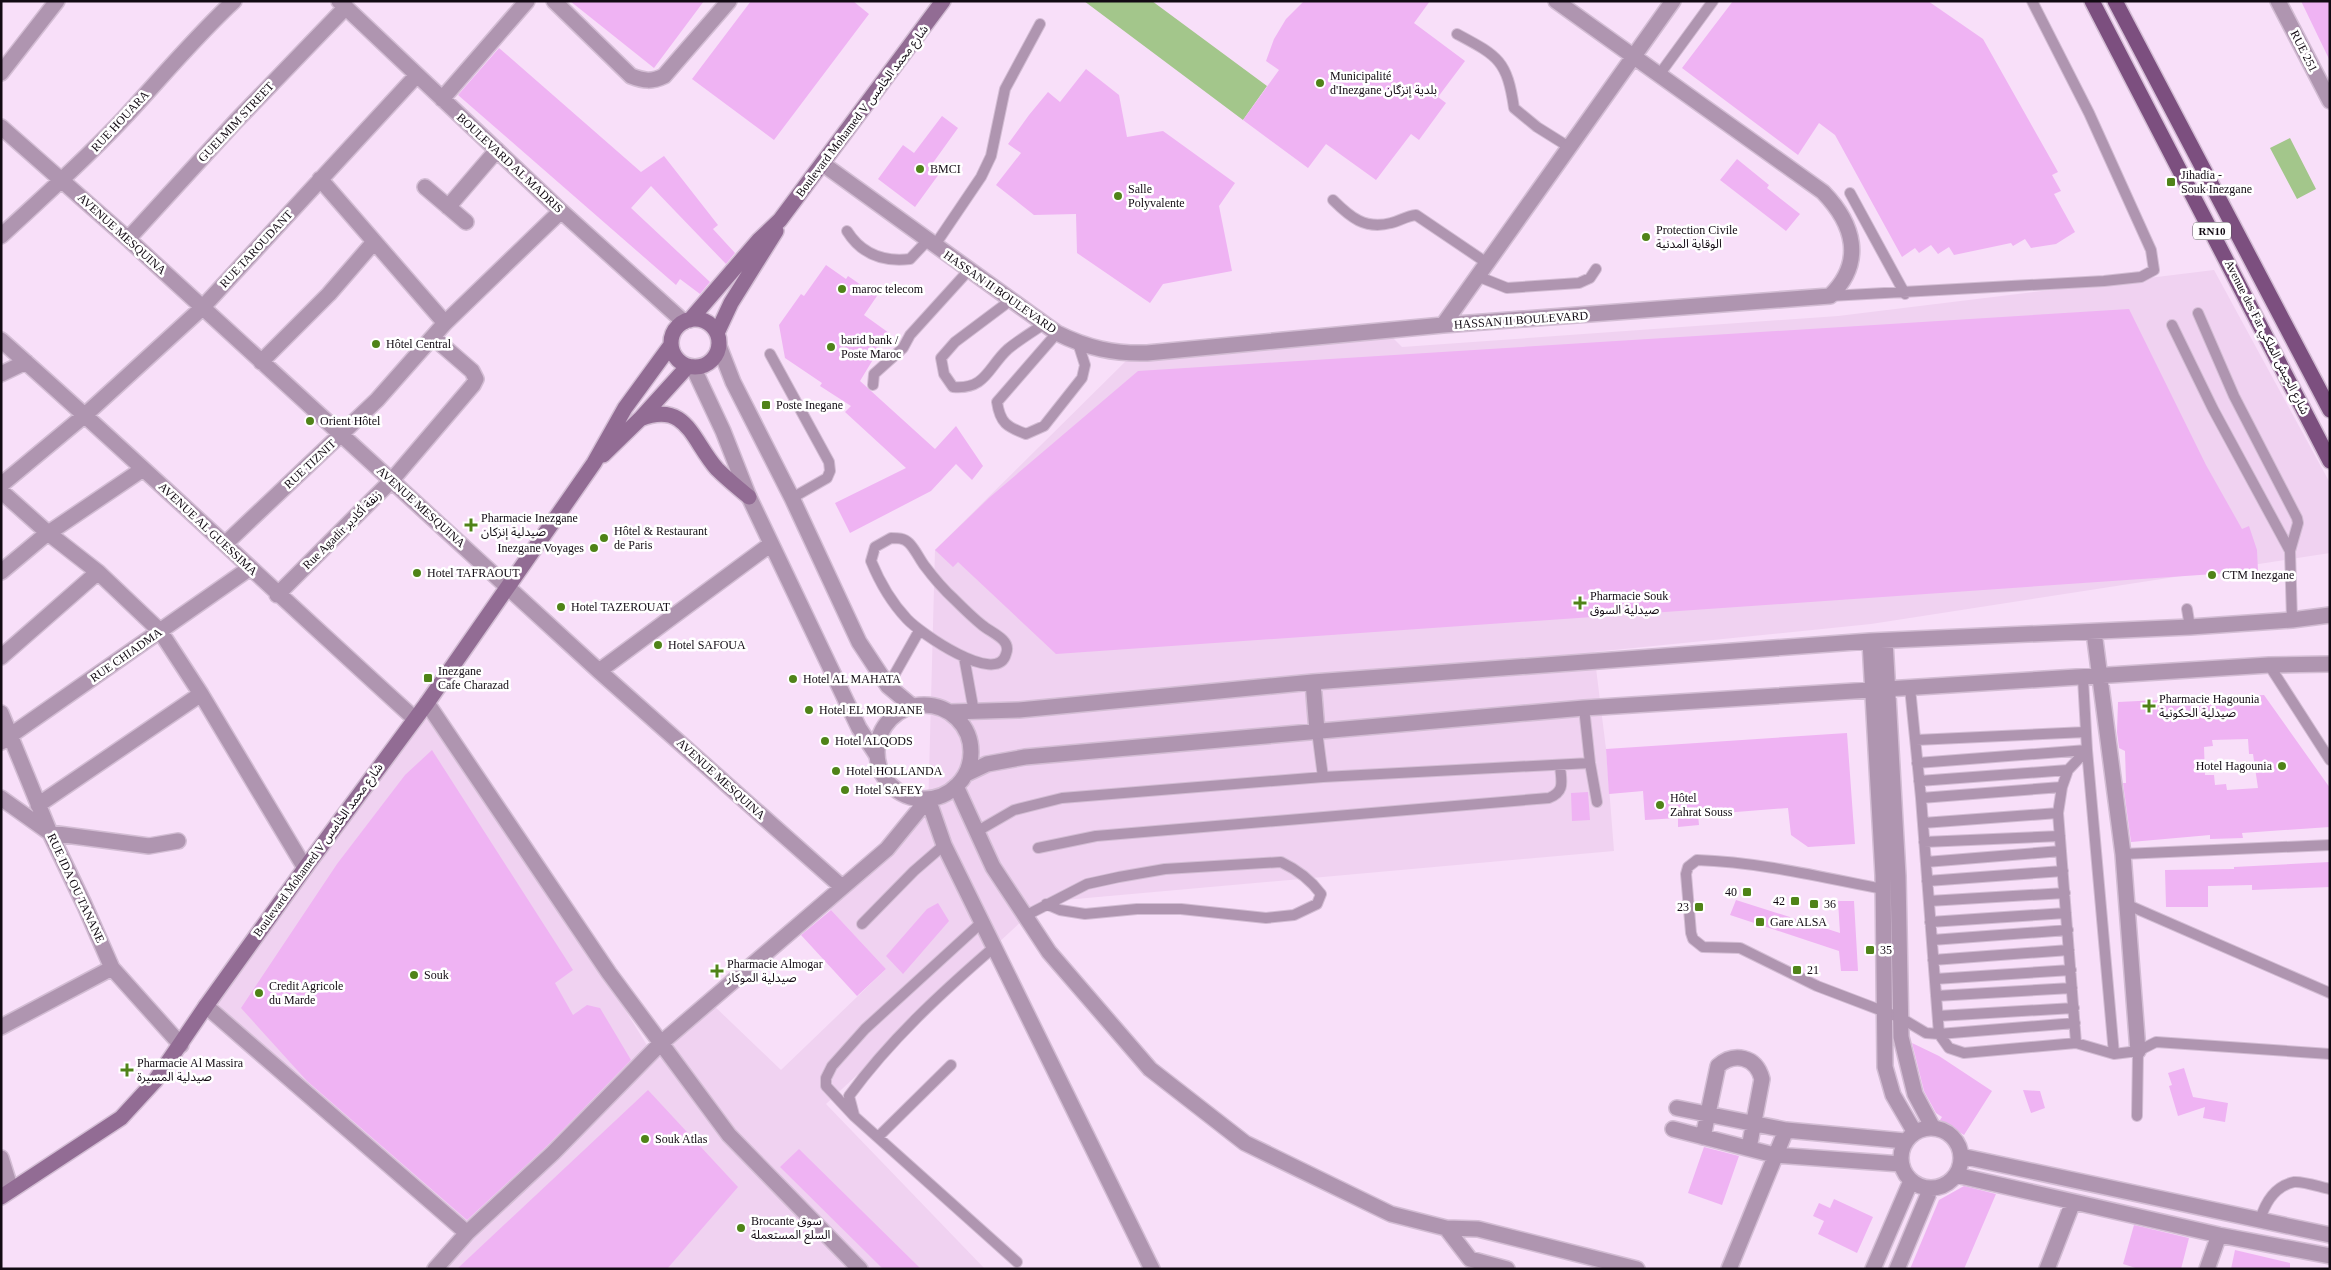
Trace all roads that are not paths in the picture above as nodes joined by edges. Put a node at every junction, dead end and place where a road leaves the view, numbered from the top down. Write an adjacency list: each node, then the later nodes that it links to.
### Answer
1 (57, 1): 18 (street)
2 (234, 1): 28 (street, RUE HOUARA)
3 (527, 1): 21 (street)
4 (554, 1): 5 (street)
5 (729, 1)
6 (943, 1): 26 (street, Boulevard Mohamed V شارع محمد الخامس)
7 (1556, 1): 17 (street)
8 (1673, 1): 17 (street)
9 (1713, 1): 20 (lane)
10 (2032, 1): 45 (lane)
11 (2092, 1): 71 (main road, Avenue des Far شارع الجيش الملكي / RN10)
12 (2115, 1): 67 (main road, Avenue des Far شارع الجيش الملكي / RN10)
13 (2278, 1): 22 (street, RUE 251)
14 (343, 4): 19 (street, BOULEVARD AL MADRIS); 38 (street, GUELMIM STREET)
15 (1040, 24): 40 (lane)
16 (1456, 34): 24 (lane)
17 (1633, 56): 20 (street); 24 (street)
18 (1, 73)
19 (417, 74): 21 (street, BOULEVARD AL MADRIS); 27 (street, RUE TAROUDANT)
20 (1659, 75): 46 (street)
21 (442, 99): 25 (street, BOULEVARD AL MADRIS)
22 (2330, 100)
23 (1, 127): 28 (street, AVENUE MESQUINA)
24 (1569, 147): 41 (street)
25 (497, 150): 32 (street); 33 (street, BOULEVARD AL MADRIS)
26 (823, 164): 34 (street, Boulevard Mohamed V شارع محمد الخامس); 40 (street, HASSAN II BOULEVARD)
27 (320, 179): 39 (street); 48 (street, RUE TAROUDANT)
28 (62, 180): 37 (street, RUE HOUARA); 38 (street, AVENUE MESQUINA)
29 (425, 187): 32 (street)
30 (1850, 193): 45 (lane)
31 (1333, 200): 41 (lane)
32 (448, 207): 35 (street)
33 (561, 211): 50 (street, BOULEVARD AL MADRIS); 51 (street, RUE TIZNIT)
34 (780, 220): 50 (street, Boulevard Mohamed V شارع محمد الخامس); 58 (street, Boulevard Mohamed V شارع محمد الخامس)
35 (466, 222)
36 (847, 231): 40 (lane)
37 (1, 236)
38 (128, 239): 48 (street, AVENUE MESQUINA)
39 (374, 242): 51 (street); 63 (street)
40 (931, 243): 42 (street, HASSAN II BOULEVARD)
41 (1487, 263): 44 (street)
42 (969, 270): 47 (street, HASSAN II BOULEVARD); 66 (lane)
43 (1596, 270): 44 (lane)
44 (1477, 276): 53 (street)
45 (1905, 294): 46 (lane)
46 (1830, 296): 53 (street, HASSAN II BOULEVARD)
47 (1011, 300): 52 (street, HASSAN II BOULEVARD); 52 (lane)
48 (202, 308): 63 (street, AVENUE MESQUINA); 68 (street, RUE TAROUDANT)
49 (2198, 313): 82 (lane)
50 (687, 321): 58 (street); 60 (street)
51 (445, 322): 56 (street, RUE TIZNIT)
52 (1044, 324): 55 (street, HASSAN II BOULEVARD)
53 (1443, 325): 59 (street, HASSAN II BOULEVARD)
54 (2172, 325): 82 (lane)
55 (1057, 333): 59 (street, HASSAN II BOULEVARD); 59 (lane)
56 (434, 338): 70 (street, RUE TIZNIT); 74 (street, Rue Agadir زنقة أكادير)
57 (1, 340): 62 (street, AVENUE AL GUESSIMA)
58 (718, 340): 64 (street); 78 (street)
59 (1078, 343)
60 (671, 345): 64 (street); 72 (street, Boulevard Mohamed V شارع محمد الخامس)
61 (770, 354): 78 (lane)
62 (26, 362): 65 (street); 68 (street, AVENUE AL GUESSIMA)
63 (262, 362): 70 (street, AVENUE MESQUINA)
64 (691, 366): 69 (street, Boulevard Mohamed V شارع محمد الخامس); 77 (street)
65 (1, 374)
66 (873, 385)
67 (2330, 410)
68 (85, 414): 73 (street, AVENUE AL GUESSIMA); 75 (street, RUE TAROUDANT)
69 (640, 420): 72 (street, Boulevard Mohamed V شارع محمد الخامس); 77 (street)
70 (341, 435): 74 (street, AVENUE MESQUINA); 80 (street, RUE TIZNIT)
71 (2330, 461)
72 (594, 463): 86 (street, Boulevard Mohamed V شارع محمد الخامس)
73 (143, 470): 79 (street); 80 (street, AVENUE AL GUESSIMA)
74 (392, 480): 86 (street, AVENUE MESQUINA); 87 (street, Rue Agadir زنقة أكادير)
75 (1, 485)
76 (1, 491): 79 (street)
77 (749, 497): 81 (street)
78 (792, 498): 104 (street)
79 (48, 533): 84 (street); 85 (street)
80 (225, 544): 83 (street, AVENUE AL GUESSIMA)
81 (772, 544): 100 (street); 120 (street)
82 (2290, 551): 90 (lane)
83 (250, 568): 87 (street, AVENUE AL GUESSIMA); 92 (street, RUE CHIADMA)
84 (1, 572)
85 (98, 572): 92 (street); 96 (street)
86 (507, 586): 100 (street, AVENUE MESQUINA); 108 (street, Boulevard Mohamed V شارع محمد الخامس)
87 (277, 594): 114 (street, AVENUE AL GUESSIMA)
88 (2187, 609): 91 (lane)
89 (2330, 615): 90 (street)
90 (2292, 620): 91 (street)
91 (2190, 627): 94 (street)
92 (160, 631): 107 (street); 117 (street, RUE CHIADMA)
93 (919, 631): 97 (lane); 97 (lane); 104 (lane)
94 (2094, 632): 95 (street); 101 (street)
95 (1878, 641): 103 (street); 106 (street)
96 (1, 657)
97 (964, 657): 112 (lane)
98 (2330, 664): 99 (street)
99 (2270, 665): 101 (street); 121 (lane)
100 (599, 671): 153 (street, AVENUE MESQUINA)
101 (2099, 676): 102 (street); 147 (street)
102 (2083, 678): 105 (street); 116 (lane)
103 (1313, 682): 112 (street); 115 (street)
104 (888, 686): 109 (street)
105 (1910, 688): 106 (street); 118 (lane)
106 (1881, 689): 110 (street); 151 (street)
107 (201, 694): 135 (street); 149 (street)
108 (427, 702): 114 (street, Boulevard Mohamed V شارع محمد الخامس); 183 (street)
109 (912, 706): 111 (street); 120 (street)
110 (1584, 708): 115 (street); 122 (lane)
111 (950, 712): 112 (street); 126 (street)
112 (974, 712)
113 (1, 713): 117 (street, RUE IDA OU TANANE)
114 (415, 719): 149 (street, Boulevard Mohamed V شارع محمد الخامس)
115 (1316, 731): 126 (street); 127 (lane)
116 (2086, 732): 118 (lane); 119 (lane)
117 (6, 739): 135 (street, RUE IDA OU TANANE)
118 (1916, 740): 123 (lane)
119 (2087, 750): 123 (lane); 125 (lane); 186 (lane)
120 (876, 754): 133 (street)
121 (2330, 760)
122 (1590, 763): 124 (lane); 134 (lane)
123 (1917, 763): 128 (lane)
124 (1560, 765): 127 (lane); 145 (lane)
125 (2068, 770): 128 (lane); 130 (lane)
126 (966, 774): 129 (street)
127 (1322, 777): 139 (lane)
128 (1919, 781): 132 (lane)
129 (956, 786): 133 (street); 139 (street)
130 (2062, 787): 132 (lane); 136 (lane)
131 (1, 798): 138 (street)
132 (1921, 798): 137 (lane)
133 (928, 799): 143 (street); 153 (street)
134 (1597, 802)
135 (38, 805): 138 (street, RUE IDA OU TANANE)
136 (2058, 813): 137 (lane); 140 (lane)
137 (1923, 823): 142 (lane)
138 (50, 832): 141 (street); 168 (street, RUE IDA OU TANANE)
139 (976, 832): 159 (street)
140 (2060, 836): 142 (lane); 146 (lane)
141 (178, 841)
142 (1924, 842): 148 (lane)
143 (944, 845): 161 (street); 162 (lane)
144 (2330, 845): 147 (lane)
145 (1038, 848)
146 (2062, 851): 148 (lane); 150 (lane)
147 (2123, 854): 157 (street)
148 (1926, 862): 152 (lane)
149 (304, 868): 174 (street, Boulevard Mohamed V شارع محمد الخامس)
150 (2063, 871): 152 (lane); 154 (lane)
151 (1888, 880): 176 (street); 176 (lane); 178 (street)
152 (1927, 881): 155 (lane)
153 (842, 886): 183 (street)
154 (2065, 893): 155 (lane); 158 (lane)
155 (1929, 901): 160 (lane)
156 (1046, 904): 156 (lane); 159 (lane)
157 (2128, 905): 172 (lane); 185 (street)
158 (2066, 913): 160 (lane); 163 (lane)
159 (1025, 916): 212 (street)
160 (1930, 922): 164 (lane)
161 (981, 923): 165 (street); 191 (lane)
162 (862, 924)
163 (2068, 930): 164 (lane); 166 (lane)
164 (1932, 940): 167 (lane)
165 (993, 948): 191 (lane); 220 (street)
166 (2069, 950): 167 (lane); 169 (lane)
167 (1933, 960): 170 (lane)
168 (112, 968): 180 (street); 184 (street, RUE IDA OU TANANE)
169 (2071, 970): 170 (lane); 171 (lane)
170 (1935, 979): 173 (lane)
171 (2072, 988): 173 (lane); 175 (lane)
172 (2330, 993)
173 (1936, 996): 177 (lane)
174 (206, 1006): 184 (street, Boulevard Mohamed V شارع محمد الخامس); 213 (street)
175 (2074, 1008): 177 (lane); 179 (lane)
176 (1884, 1012): 178 (lane); 197 (street)
177 (1938, 1016): 181 (lane)
178 (1901, 1018): 181 (lane); 194 (street)
179 (2075, 1023): 181 (lane); 182 (lane)
180 (1, 1027)
181 (1939, 1034): 182 (lane)
182 (2076, 1043): 186 (lane)
183 (660, 1044): 213 (street); 219 (street)
184 (181, 1045): 209 (street, Boulevard Mohamed V شارع محمد الخامس)
185 (2138, 1050): 186 (lane); 187 (lane); 192 (lane)
186 (2114, 1054)
187 (2330, 1054)
188 (951, 1065): 198 (lane)
189 (1677, 1108): 190 (street)
190 (1707, 1113): 193 (street); 193 (street); 199 (street)
191 (854, 1116): 198 (lane)
192 (2138, 1116)
193 (1754, 1122): 196 (street); 200 (street)
194 (1932, 1126): 197 (street); 202 (street)
195 (1672, 1129): 199 (street)
196 (1786, 1130): 197 (street); 201 (street)
197 (1910, 1136): 204 (street)
198 (878, 1137): 217 (lane)
199 (1702, 1137): 200 (street)
200 (1749, 1148): 201 (street)
201 (1774, 1154): 204 (street); 223 (street)
202 (1961, 1156): 205 (street); 211 (street)
203 (1, 1158): 209 (street)
204 (1901, 1164): 206 (street)
205 (1956, 1175): 207 (street); 210 (street)
206 (1911, 1181): 207 (street); 224 (street)
207 (1931, 1188): 225 (street)
208 (2330, 1189): 211 (lane)
209 (6, 1194)
210 (2073, 1202): 214 (street); 226 (street)
211 (2260, 1220): 215 (street)
212 (1446, 1228): 221 (street); 222 (street)
213 (467, 1233): 218 (street)
214 (2219, 1235): 216 (street); 227 (street)
215 (2330, 1235)
216 (2330, 1256)
217 (1017, 1262)
218 (435, 1269)
219 (860, 1269)
220 (1152, 1269)
221 (1507, 1269)
222 (1637, 1269)
223 (1729, 1269)
224 (1873, 1269)
225 (1896, 1269)
226 (2047, 1269)
227 (2207, 1269)

